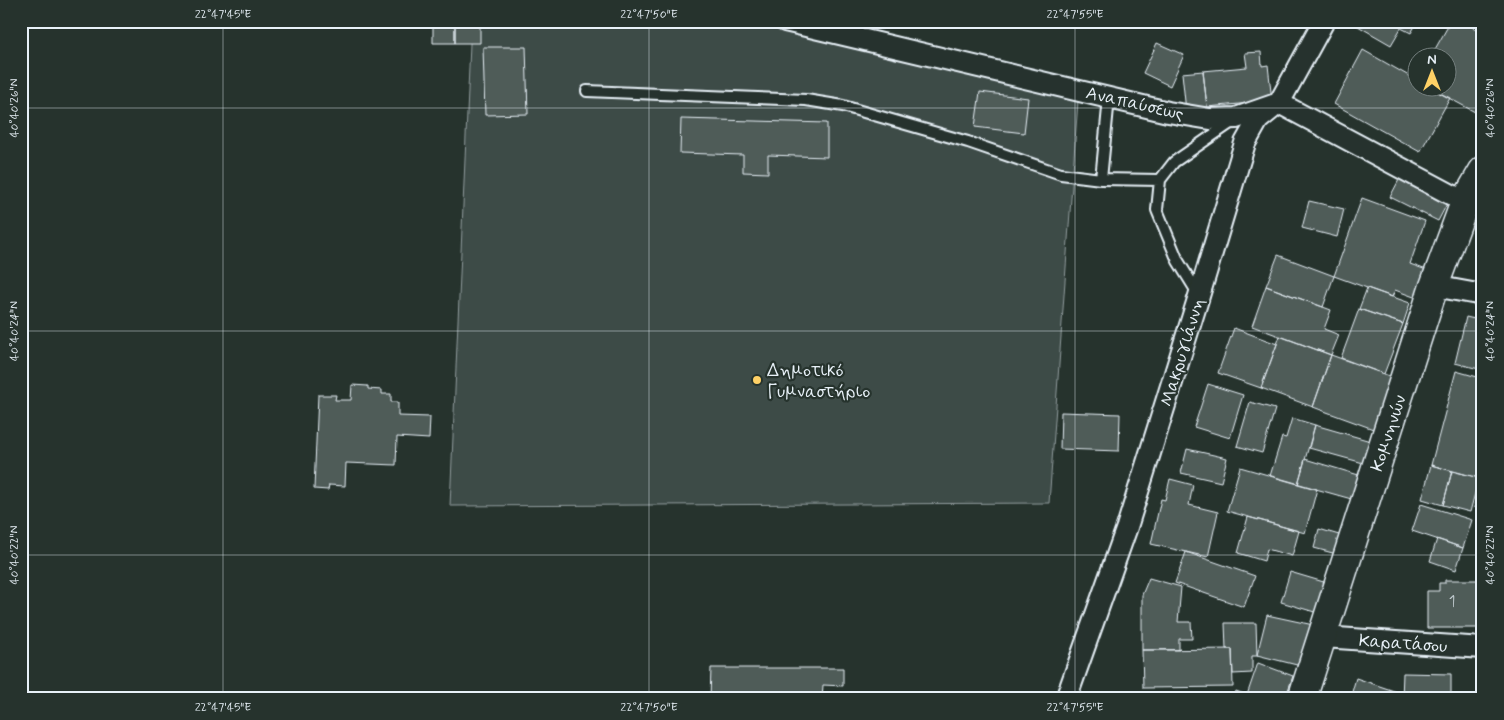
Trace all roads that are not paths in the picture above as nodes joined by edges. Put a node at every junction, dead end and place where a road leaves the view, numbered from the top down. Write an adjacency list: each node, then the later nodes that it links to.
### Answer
1 (785, 21): 4 (street, Αναπαύσεως)
2 (1324, 21): 5 (street, Μακρυγιάννη)
3 (587, 91): 8 (lane)
4 (1109, 98): 6 (street, Αναπαύσεως); 8 (lane)
5 (1279, 103): 6 (street, Αναπαύσεως); 10 (street); 13 (street, Μακρυγιάννη)
6 (1236, 118): 9 (lane)
7 (1483, 171): 10 (main road, Κομνηνών)
8 (1100, 179): 9 (lane)
9 (1160, 180): 13 (lane)
10 (1465, 202): 11 (main road, Κομνηνών)
11 (1434, 286): 12 (street); 14 (main road, Κομνηνών)
12 (1483, 295)
13 (1199, 296): 16 (street, Μακρυγιάννη)
14 (1323, 637): 15 (street, Καρατάσου); 17 (main road, Κομνηνών)
15 (1483, 648)
16 (1066, 699)
17 (1302, 699)

